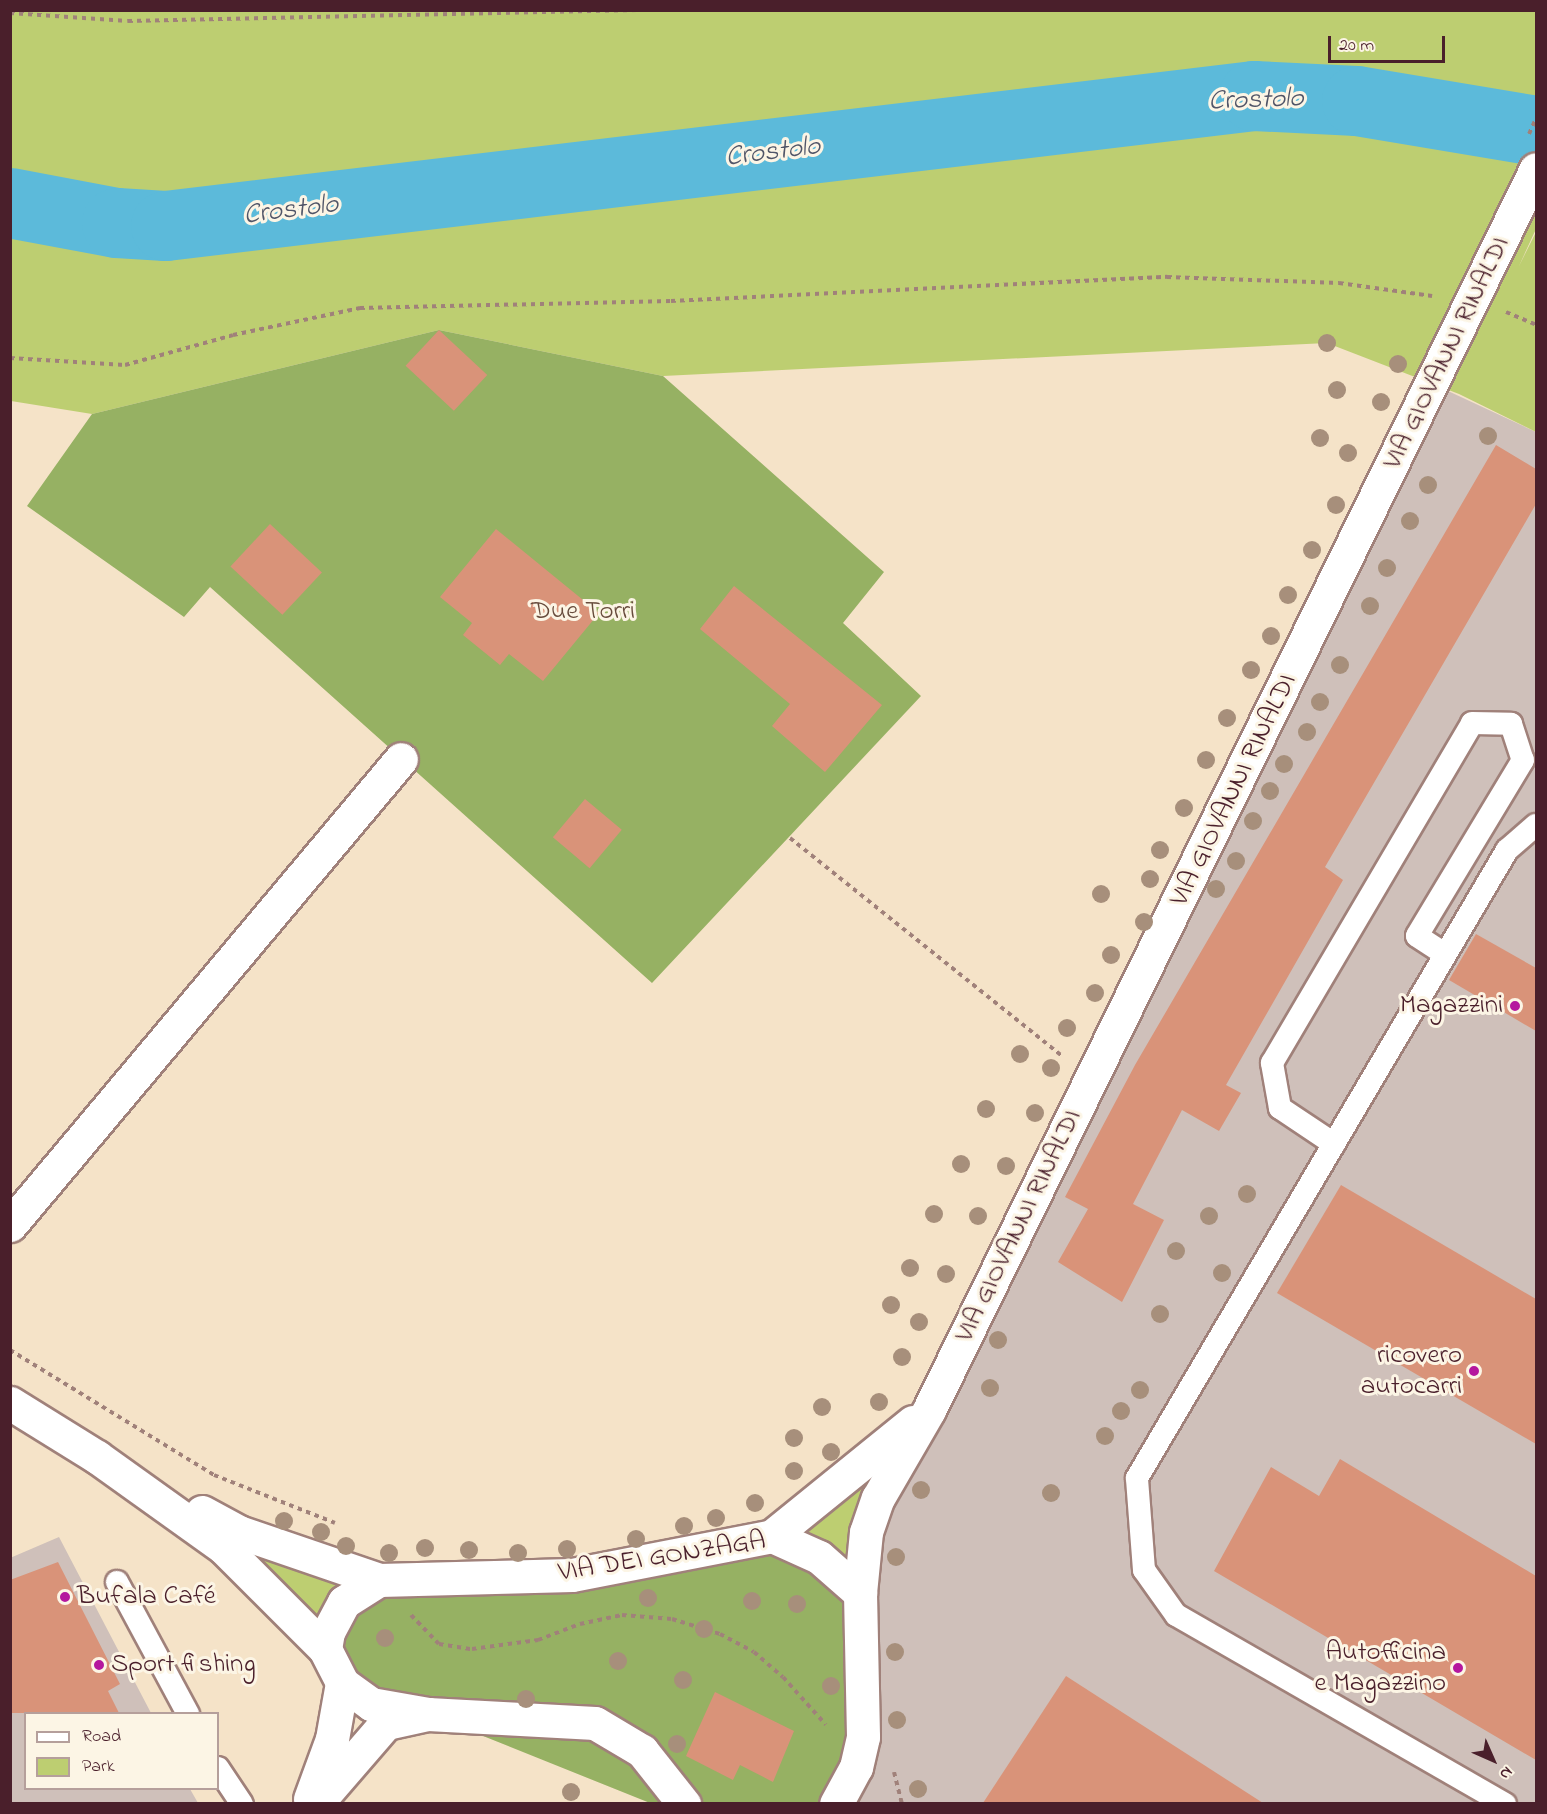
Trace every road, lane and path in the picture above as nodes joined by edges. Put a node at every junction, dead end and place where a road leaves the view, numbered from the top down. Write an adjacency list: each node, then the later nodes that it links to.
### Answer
1 (639, 10): 2 (path)
2 (10, 13)
3 (1536, 169): 5 (street, VIA GIOVANNI RINALDI)
4 (1436, 297): 7 (path)
5 (1485, 305): 6 (path); 12 (street, VIA GIOVANNI RINALDI)
6 (1536, 325)
7 (10, 358)
8 (401, 759): 14 (street)
9 (1536, 825): 11 (lane)
10 (790, 838): 12 (path)
11 (1445, 954): 13 (lane); 13 (lane)
12 (1091, 1080): 17 (street, VIA GIOVANNI RINALDI)
13 (1334, 1144): 36 (lane)
14 (10, 1225)
15 (10, 1350): 19 (path)
16 (10, 1402): 18 (street, VIA DEI GONZAGA)
17 (928, 1410): 20 (street, VIA GIOVANNI RINALDI); 23 (street, VIA GIOVANNI RINALDI)
18 (97, 1457): 21 (street, VIA DEI GONZAGA); 24 (street, VIA DEI GONZAGA)
19 (343, 1527)
20 (772, 1536): 21 (street, VIA DEI GONZAGA); 23 (street, VIA DEI GONZAGA)
21 (392, 1579): 24 (street); 28 (path)
22 (117, 1582): 26 (lane)
23 (860, 1593): 28 (street)
24 (325, 1648): 25 (street, VIA DEI GONZAGA)
25 (342, 1683): 27 (street, VIA DEI GONZAGA); 31 (street)
26 (187, 1712)
27 (428, 1714): 32 (street); 33 (street, VIA DEI GONZAGA)
28 (856, 1767): 34 (street); 35 (street)
29 (219, 1769): 30 (lane)
30 (242, 1803)
31 (308, 1803)
32 (316, 1803)
33 (684, 1803)
34 (836, 1803)
35 (860, 1803)
36 (1505, 1803)

